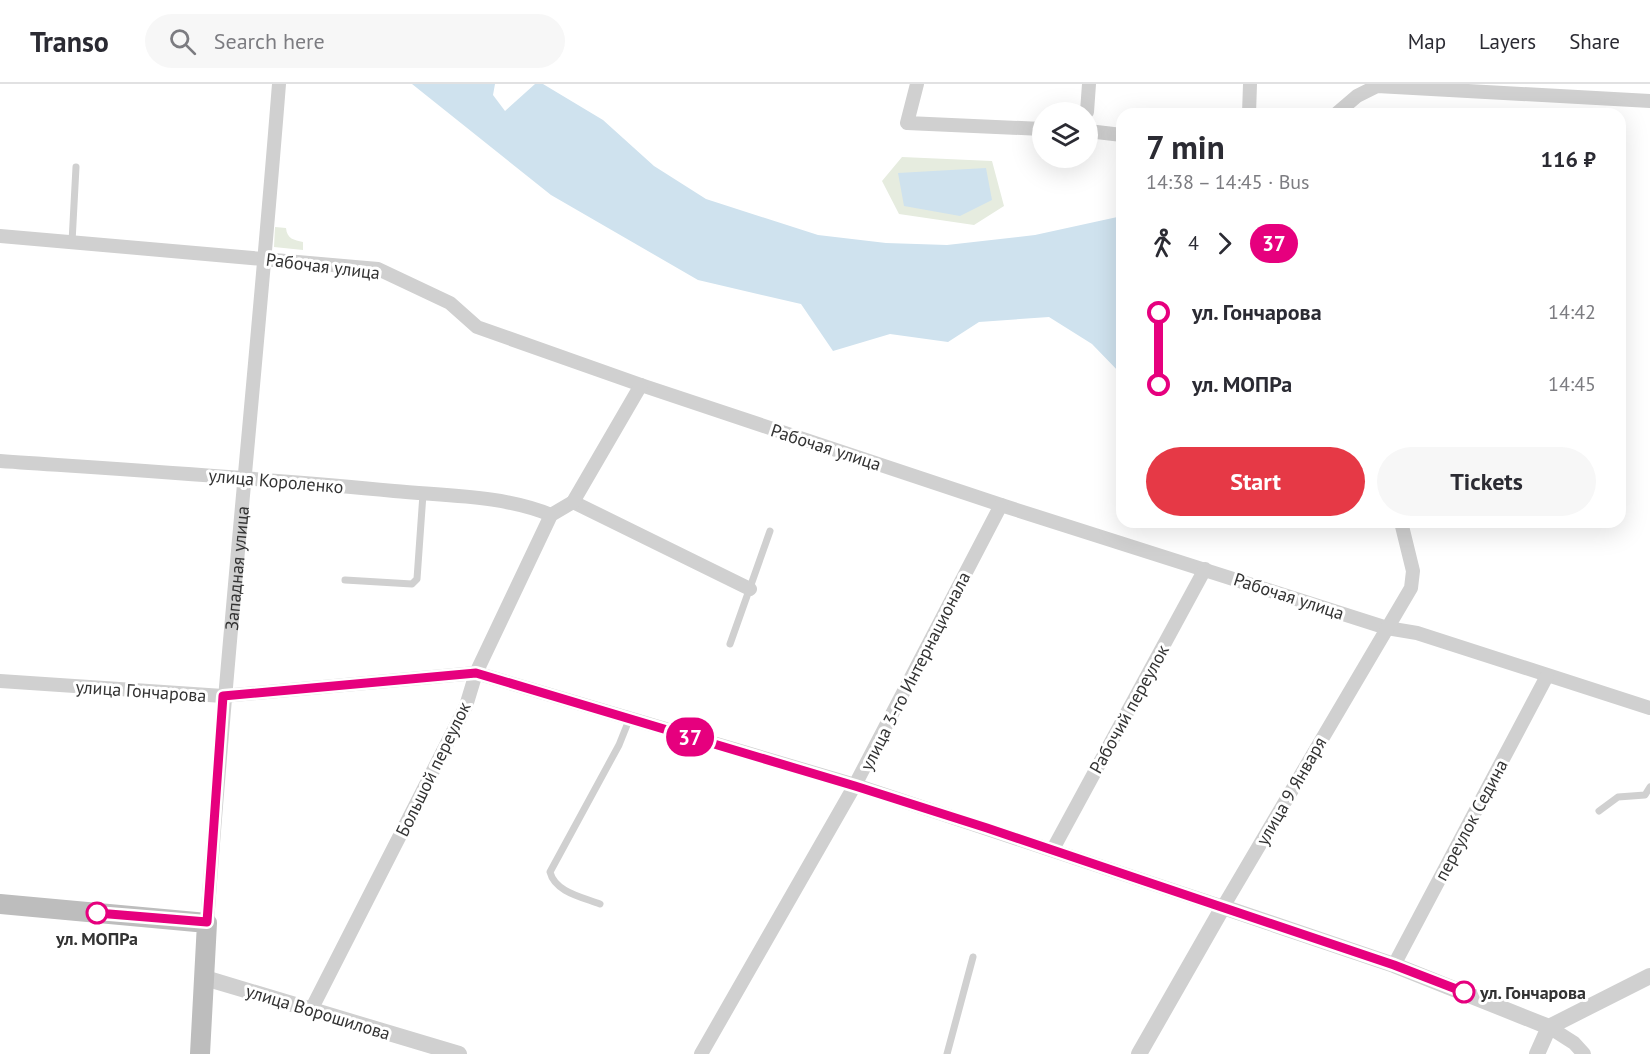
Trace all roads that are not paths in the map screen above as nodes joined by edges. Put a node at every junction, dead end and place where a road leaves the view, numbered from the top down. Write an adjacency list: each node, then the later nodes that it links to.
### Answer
1 (279, 84): 16 (street, Западная улица)
2 (917, 84): 10 (street)
3 (1089, 84): 7 (street)
4 (1250, 84): 8 (street)
5 (1379, 85): 6 (street); 9 (street)
6 (1650, 101)
7 (1088, 102)
8 (1249, 108)
9 (1343, 108)
10 (1032, 129)
11 (1098, 132): 12 (street)
12 (1116, 134)
13 (76, 167): 15 (lane)
14 (0, 236): 15 (street, Рабочая улица)
15 (72, 242): 16 (street, Рабочая улица)
16 (265, 259): 17 (street, Рабочая улица); 19 (street, Западная улица)
17 (641, 385): 21 (street); 22 (street, Рабочая улица)
18 (0, 461): 19 (street, улица Короленко)
19 (243, 477): 20 (street, улица Короленко); 34 (street, Западная улица)
20 (423, 494): 23 (street, улица Короленко); 27 (lane)
21 (573, 502): 23 (street); 28 (street)
22 (1001, 505): 26 (street, Рабочая улица); 37 (street, улица 3-го Интернационала)
23 (551, 515): 31 (street, Большой переулок)
24 (1402, 528): 29 (street, улица 9 Января)
25 (771, 531): 28 (lane)
26 (1205, 569): 29 (street, Рабочая улица); 40 (street, Рабочий переулок)
27 (345, 580)
28 (750, 589): 30 (lane)
29 (1387, 628): 32 (street, Рабочая улица); 43 (street, улица 9 Января)
30 (730, 644)
31 (476, 673): 34 (street, улица Гончарова); 36 (street, улица Гончарова); 49 (street, Большой переулок)
32 (1548, 676): 35 (street, Рабочая улица); 46 (street, переулок Седина)
33 (0, 681): 34 (street, улица Гончарова)
34 (223, 696): 44 (street, Западная улица)
35 (1650, 708)
36 (629, 720): 37 (street, улица Гончарова); 42 (lane)
37 (855, 786): 40 (street, улица Гончарова); 54 (street, улица 3-го Интернационала)
38 (1650, 787): 39 (lane)
39 (1599, 811)
40 (1053, 849): 43 (street, улица Гончарова)
41 (0, 904): 44 (main road)
42 (600, 904)
43 (1223, 907): 46 (street, улица Гончарова); 56 (street, улица 9 Января)
44 (207, 922): 48 (main road, Западная улица)
45 (973, 957): 55 (lane)
46 (1394, 965): 50 (street, улица Гончарова)
47 (1650, 976): 50 (street)
48 (205, 978): 49 (street, улица Ворошилова); 52 (main road, Западная улица)
49 (311, 1010): 51 (street, улица Ворошилова)
50 (1549, 1028): 57 (street); 58 (street)
51 (429, 1050): 53 (street, улица Ворошилова)
52 (200, 1054)
53 (459, 1054)
54 (701, 1054)
55 (947, 1054)
56 (1139, 1054)
57 (1537, 1054)
58 (1584, 1054)

